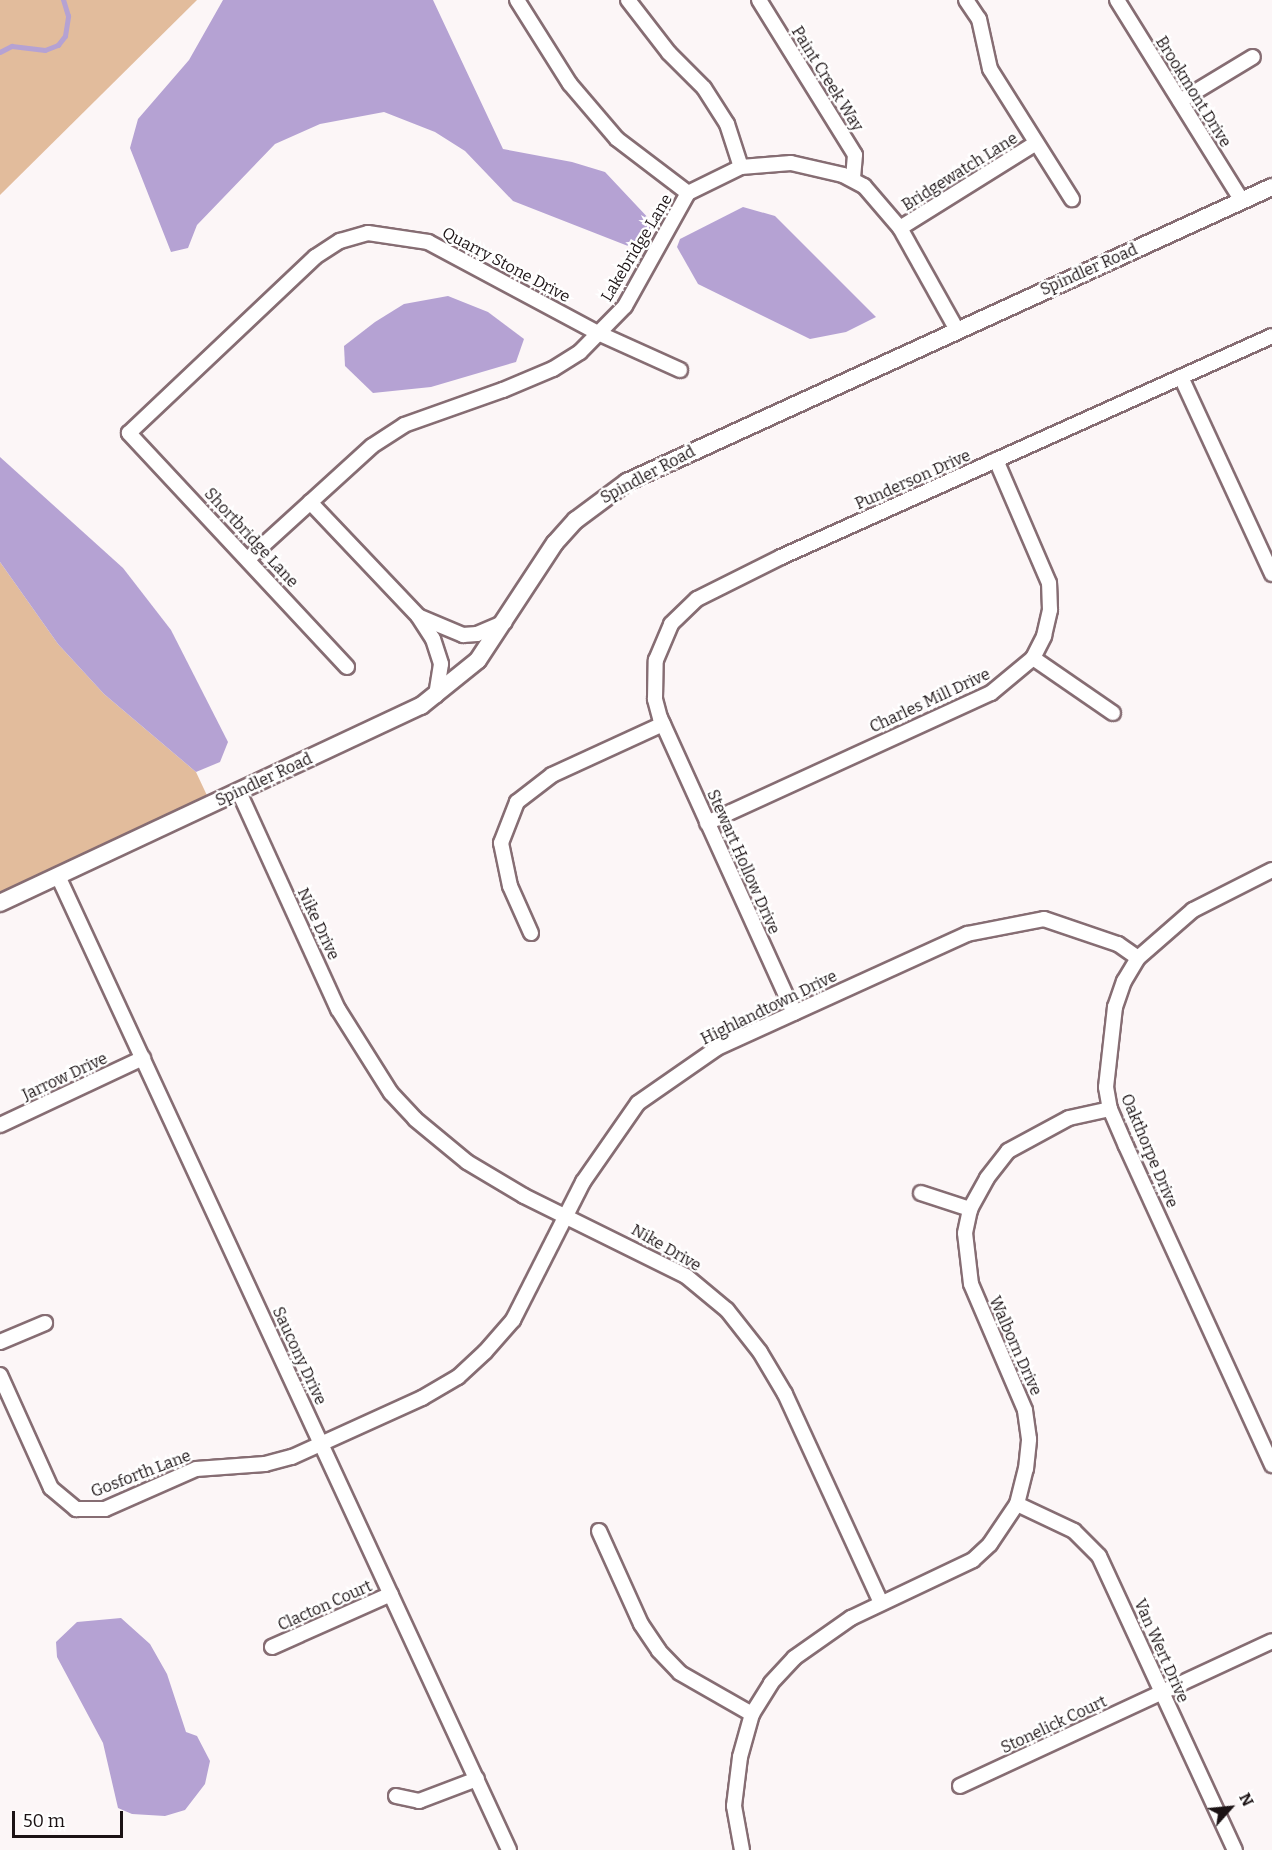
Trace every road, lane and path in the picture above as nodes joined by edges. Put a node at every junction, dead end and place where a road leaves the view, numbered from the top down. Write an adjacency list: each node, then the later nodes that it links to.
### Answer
1 (518, 0): 12 (street)
2 (628, 0): 9 (street)
3 (759, 0): 10 (street, Paint Creek Way)
4 (966, 0): 8 (street)
5 (1117, 0): 7 (street, Brookmont Drive)
6 (1253, 57): 7 (street)
7 (1180, 101): 14 (street, Brookmont Drive)
8 (1036, 143): 13 (street); 15 (street, Bridgewatch Lane)
9 (741, 167): 10 (street, Lakebridge Lane); 12 (street, Lakebridge Lane)
10 (853, 179): 15 (street, Lakebridge Lane)
11 (1272, 187): 14 (street, Spindler Road)
12 (688, 192): 17 (street, Lakebridge Lane)
13 (1072, 199)
14 (1242, 201): 16 (street, Spindler Road)
15 (900, 228): 16 (street, Lakebridge Lane)
16 (957, 330): 27 (street, Spindler Road)
17 (598, 333): 19 (street, Quarry Stone Drive); 21 (street, Quarry Stone Drive); 23 (street, Lakebridge Lane)
18 (1272, 336): 20 (street, Punderson Drive)
19 (680, 370)
20 (1180, 377): 22 (street, Punderson Drive); 25 (street)
21 (129, 433): 24 (street, Shortbridge Lane)
22 (996, 460): 28 (street, Charles Mill Drive); 32 (street, Punderson Drive)
23 (310, 502): 24 (street, Lakebridge Lane); 26 (street)
24 (249, 558): 29 (street, Shortbridge Lane)
25 (1272, 574)
26 (418, 616): 27 (street); 30 (street)
27 (505, 622): 30 (street, Spindler Road)
28 (1033, 658): 31 (street); 34 (street, Charles Mill Drive)
29 (347, 667)
30 (436, 696): 33 (street, Spindler Road)
31 (1113, 713)
32 (663, 724): 34 (street, Stewart Hollow Drive); 38 (street)
33 (239, 792): 36 (street, Spindler Road); 46 (street, Nike Drive)
34 (707, 823): 40 (street, Stewart Hollow Drive)
35 (1272, 870): 39 (street, Oakthorpe Drive)
36 (58, 876): 37 (street, Spindler Road); 41 (street, Saucony Drive)
37 (0, 903)
38 (531, 933)
39 (1138, 958): 40 (street, Highlandtown Drive); 42 (street, Oakthorpe Drive)
40 (794, 1013): 46 (street, Highlandtown Drive)
41 (143, 1058): 43 (street, Jarrow Drive); 50 (street, Saucony Drive)
42 (1110, 1109): 45 (street, Walborn Drive); 51 (street, Oakthorpe Drive)
43 (0, 1125)
44 (921, 1193): 45 (street)
45 (970, 1209): 52 (street, Walborn Drive)
46 (567, 1214): 50 (street, Highlandtown Drive); 55 (street, Nike Drive)
47 (45, 1323): 48 (street)
48 (0, 1342)
49 (0, 1375): 50 (street, Gosforth Lane)
50 (321, 1443): 54 (street, Saucony Drive)
51 (1272, 1465)
52 (1017, 1504): 55 (street, Walborn Drive); 58 (street, Van Wert Drive)
53 (599, 1531): 59 (street)
54 (391, 1594): 57 (street, Clacton Court); 60 (street, Saucony Drive)
55 (881, 1603): 59 (street)
56 (1272, 1641): 58 (street)
57 (272, 1647)
58 (1162, 1693): 61 (street, Stonelick Court); 65 (street, Van Wert Drive)
59 (752, 1714): 64 (street)
60 (477, 1779): 62 (street); 63 (street, Saucony Drive)
61 (960, 1786)
62 (396, 1796)
63 (509, 1850)
64 (742, 1850)
65 (1235, 1850)

